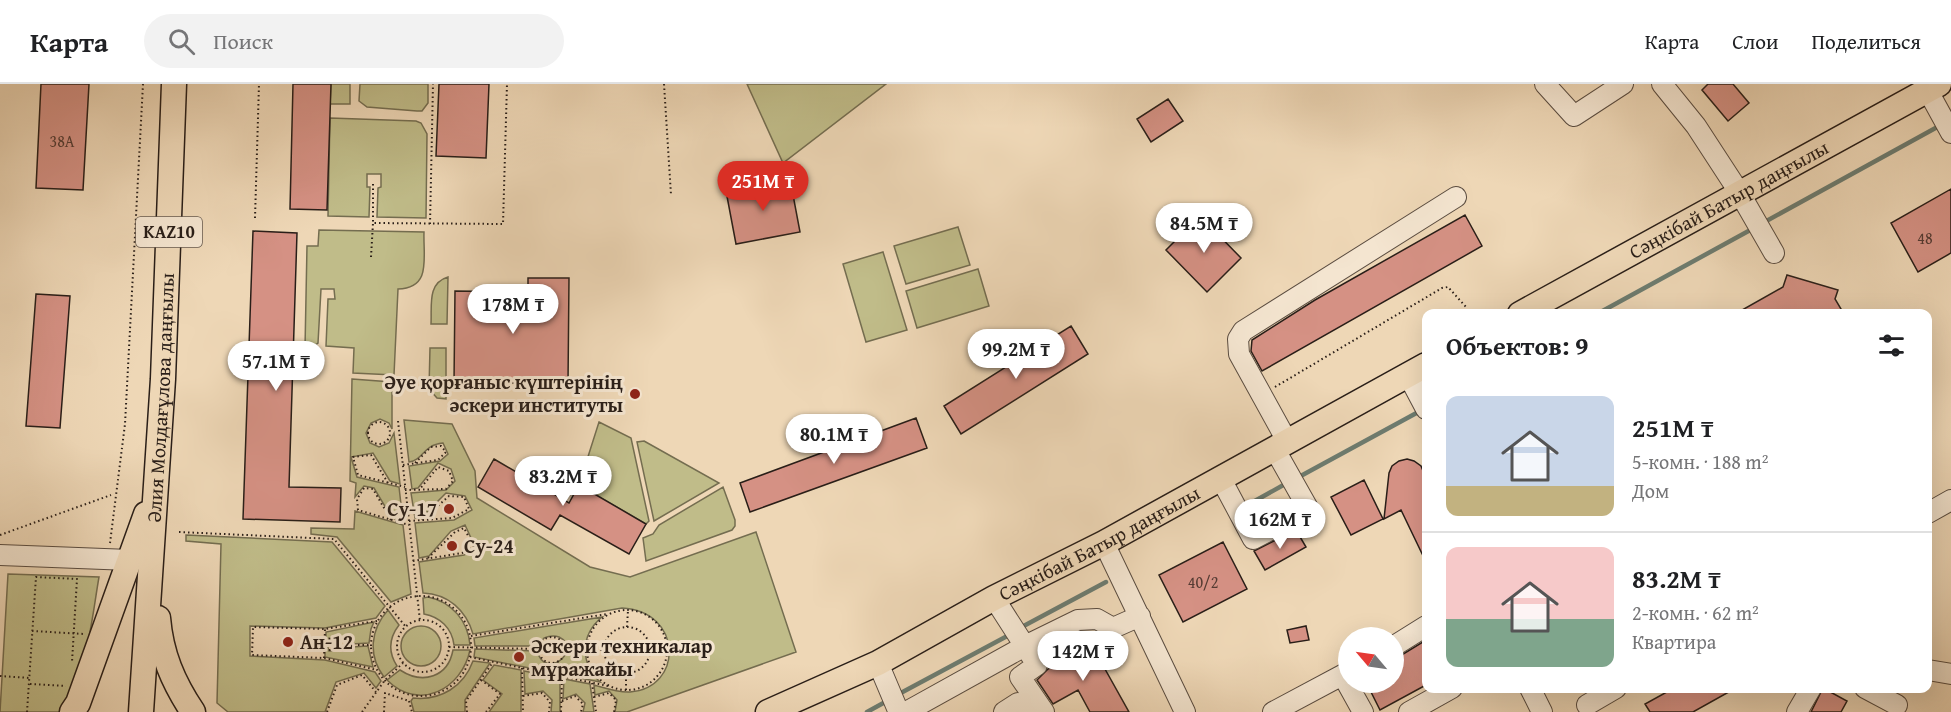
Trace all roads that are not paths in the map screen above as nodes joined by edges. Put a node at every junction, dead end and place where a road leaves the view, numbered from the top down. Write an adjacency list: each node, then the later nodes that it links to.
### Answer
1 (174, 84): 15 (main road, Әлия Молдағұлова даңғылы / KAZ10)
2 (1545, 84): 3 (street)
3 (1623, 84)
4 (1662, 84): 7 (street)
5 (1935, 95): 6 (street); 7 (main road, Сәңкібай Батыр даңғылы)
6 (1951, 133)
7 (1739, 192): 9 (street); 10 (main road, Сәңкібай Батыр даңғылы)
8 (1456, 197): 13 (street)
9 (1769, 245)
10 (1529, 309)
11 (1417, 370): 12 (street); 13 (main road, Сәңкібай Батыр даңғылы)
12 (1422, 398)
13 (1281, 445): 14 (main road, Сәңкібай Батыр даңғылы); 14 (street)
14 (1221, 479): 19 (main road, Сәңкібай Батыр даңғылы)
15 (156, 483): 18 (main road, Әлия Молдағұлова даңғылы / KAZ10); 21 (main road)
16 (1951, 500): 17 (street)
17 (1932, 511)
18 (153, 534): 43 (main road, Әлия Молдағұлова даңғылы / KAZ10); 44 (main road)
19 (1104, 543): 22 (main road, Сәңкібай Батыр даңғылы); 23 (street)
20 (0, 555): 21 (street)
21 (119, 560): 42 (main road)
22 (994, 598): 25 (street); 27 (main road, Сәңкібай Батыр даңғылы)
23 (1140, 616): 25 (street); 52 (street)
24 (1422, 628): 26 (street)
25 (1018, 636): 27 (street); 49 (street)
26 (1404, 640)
27 (878, 663): 31 (main road, Сәңкібай Батыр даңғылы)
28 (1932, 671): 29 (street)
29 (1951, 674)
30 (1338, 679): 40 (street)
31 (816, 691): 45 (main road, Сәңкібай Батыр даңғылы); 46 (street)
32 (1354, 693): 54 (street)
33 (1443, 693): 55 (street)
34 (1532, 693): 41 (street)
35 (1605, 693): 38 (street)
36 (1808, 693): 56 (street)
37 (1877, 693): 39 (street)
38 (1586, 702)
39 (1899, 702)
40 (1299, 706): 53 (street)
41 (1541, 711)
42 (72, 712)
43 (141, 712)
44 (193, 712)
45 (768, 712)
46 (790, 712)
47 (1004, 712): 48 (street)
48 (1025, 712)
49 (1044, 712)
50 (1055, 712): 51 (street)
51 (1061, 712)
52 (1185, 712)
53 (1273, 712)
54 (1363, 712)
55 (1409, 712)
56 (1797, 712)

